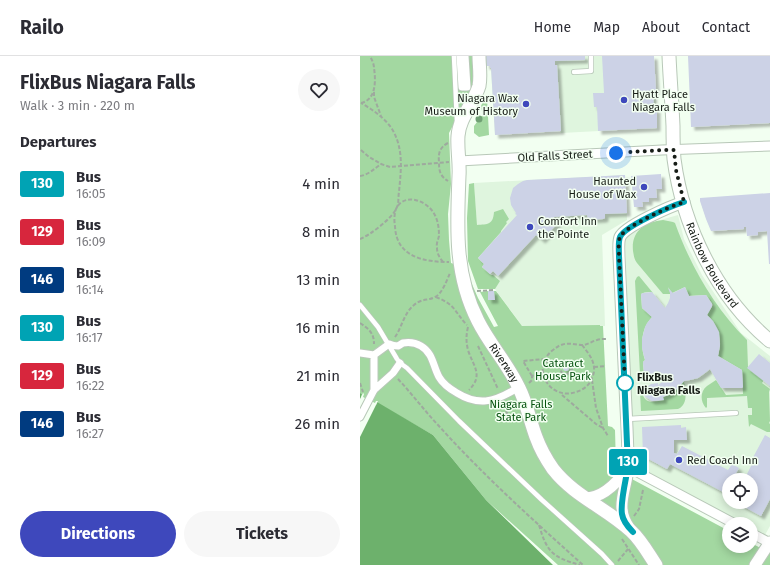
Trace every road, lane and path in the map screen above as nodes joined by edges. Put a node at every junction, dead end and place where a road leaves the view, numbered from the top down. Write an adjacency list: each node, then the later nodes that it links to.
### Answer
1 (370, 56): 9 (path)
2 (454, 56): 12 (lane)
3 (460, 56): 4 (street)
4 (465, 56)
5 (478, 56): 12 (main road)
6 (590, 56): 8 (lane)
7 (669, 56): 15 (main road, Rainbow Boulevard)
8 (574, 72)
9 (374, 92): 10 (path); 11 (path)
10 (361, 103): 11 (path)
11 (383, 119): 19 (path)
12 (454, 139): 16 (path); 17 (main road, Riverway)
13 (770, 146): 15 (street, Old Falls Street)
14 (362, 150): 18 (path)
15 (674, 150): 17 (street, Old Falls Street); 22 (main road, Rainbow Boulevard)
16 (439, 162): 17 (path); 19 (path); 21 (path)
17 (456, 162): 67 (main road, Riverway)
18 (381, 164): 19 (path); 20 (path)
19 (402, 166): 23 (path)
20 (360, 176)
21 (452, 182)
22 (684, 202): 36 (main road, Rainbow Boulevard); 62 (street)
23 (397, 208): 24 (path); 25 (path); 25 (path)
24 (360, 239)
25 (443, 262): 26 (path)
26 (452, 262)
27 (451, 268): 30 (path)
28 (495, 290): 29 (path)
29 (477, 291)
30 (436, 297): 33 (path); 37 (path)
31 (360, 306): 37 (lane)
32 (360, 322): 41 (path)
33 (469, 326): 34 (path); 57 (path)
34 (472, 333)
35 (606, 339): 38 (path)
36 (770, 341)
37 (389, 344): 41 (street); 43 (lane); 57 (street)
38 (582, 345): 42 (path); 46 (path)
39 (478, 346): 58 (path)
40 (360, 353): 41 (street)
41 (374, 356): 53 (street)
42 (545, 360): 45 (path); 47 (path); 49 (path)
43 (400, 363): 48 (street); 78 (lane)
44 (606, 366): 46 (path)
45 (562, 367): 45 (path)
46 (594, 367): 50 (path)
47 (543, 372): 49 (path); 55 (path)
48 (393, 373): 53 (street); 70 (path)
49 (532, 376): 52 (path)
50 (592, 380): 55 (path); 63 (path)
51 (360, 383): 56 (path)
52 (524, 385)
53 (374, 390): 56 (street)
54 (514, 390): 58 (street)
55 (561, 394): 63 (path)
56 (367, 395): 60 (street)
57 (462, 396): 58 (street)
58 (502, 398): 61 (path)
59 (736, 414): 62 (lane)
60 (360, 417)
61 (509, 418)
62 (627, 419): 65 (street)
63 (603, 428): 64 (path)
64 (608, 436)
65 (628, 467): 67 (street); 68 (street); 71 (street)
66 (643, 490): 69 (path)
67 (585, 498): 71 (main road, Riverway)
68 (722, 517)
69 (632, 518)
70 (538, 524): 77 (path); 77 (path)
71 (633, 532): 80 (main road, Riverway)
72 (620, 536): 75 (path)
73 (758, 536): 74 (street)
74 (770, 542): 81 (street)
75 (628, 549): 76 (path); 79 (path)
76 (617, 562)
77 (581, 565)
78 (612, 565)
79 (639, 565)
80 (656, 565)
81 (754, 565)

